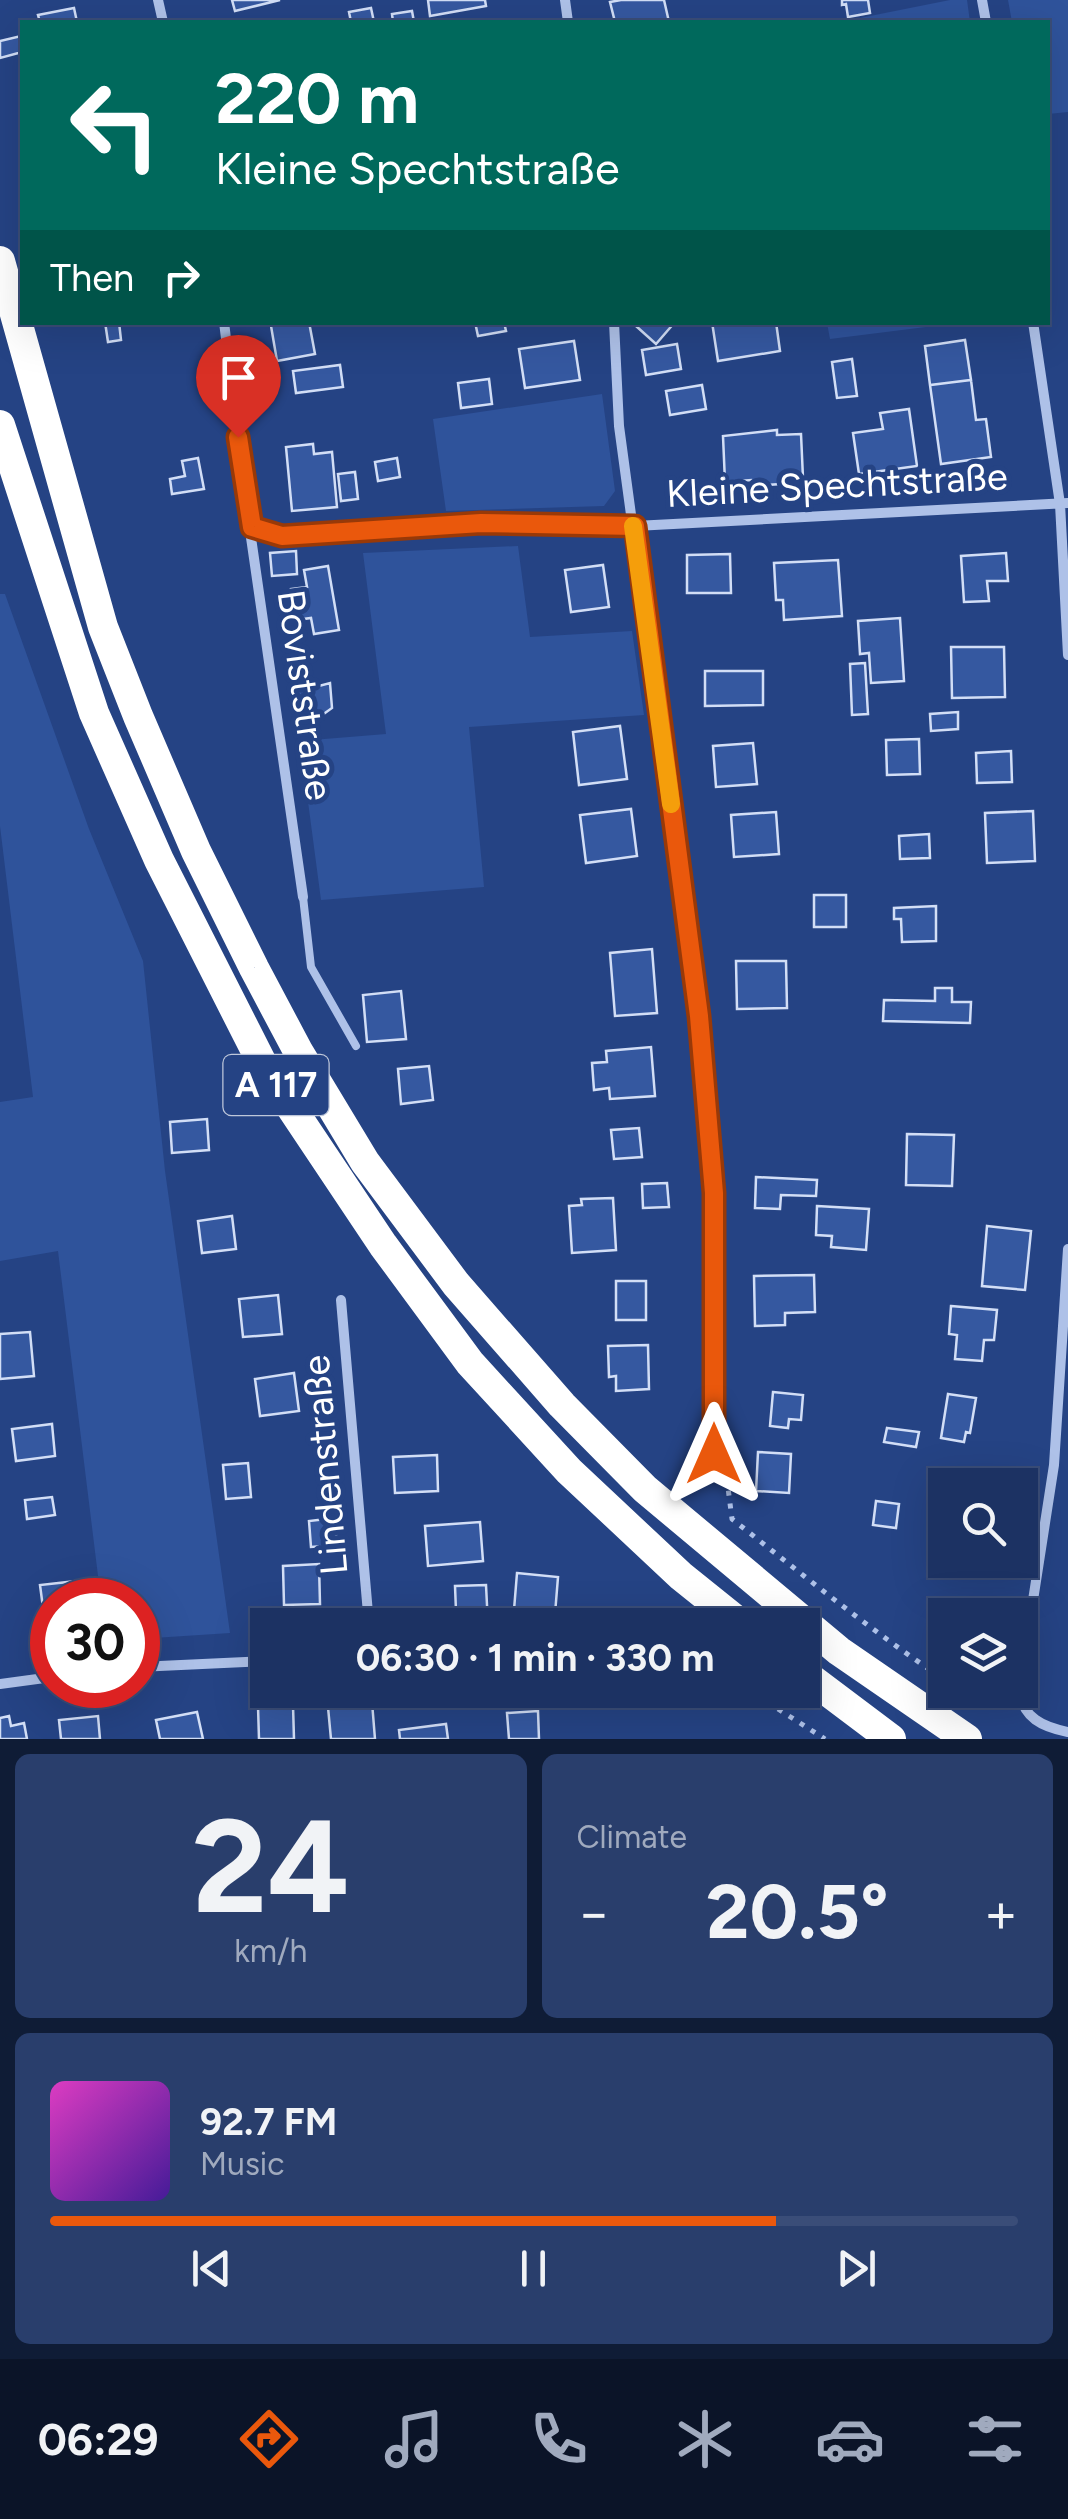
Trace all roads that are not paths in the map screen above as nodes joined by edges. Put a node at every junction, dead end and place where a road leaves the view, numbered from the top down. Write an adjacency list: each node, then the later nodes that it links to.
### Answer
1 (0, 261): 26 (highway, A 117)
2 (224, 325): 8 (street, Boviststraße)
3 (614, 325): 7 (street)
4 (1034, 325): 6 (street)
5 (0, 425): 17 (highway, A 117)
6 (1064, 503): 7 (street, Kleine Spechtstraße); 9 (street)
7 (635, 526): 8 (street, Kleine Spechtstraße); 14 (street)
8 (252, 527): 10 (street, Boviststraße)
9 (1068, 655)
10 (303, 898): 11 (lane)
11 (356, 1046)
12 (1068, 1249): 15 (street)
13 (341, 1300): 16 (street, Lindenstraße)
14 (714, 1454)
15 (1034, 1598)
16 (368, 1608)
17 (721, 1608)
18 (250, 1663): 19 (street)
19 (160, 1666)
20 (30, 1680): 21 (street)
21 (0, 1684)
22 (820, 1685): 25 (highway)
23 (1023, 1708): 24 (street)
24 (1068, 1732)
25 (892, 1739)
26 (966, 1739)

